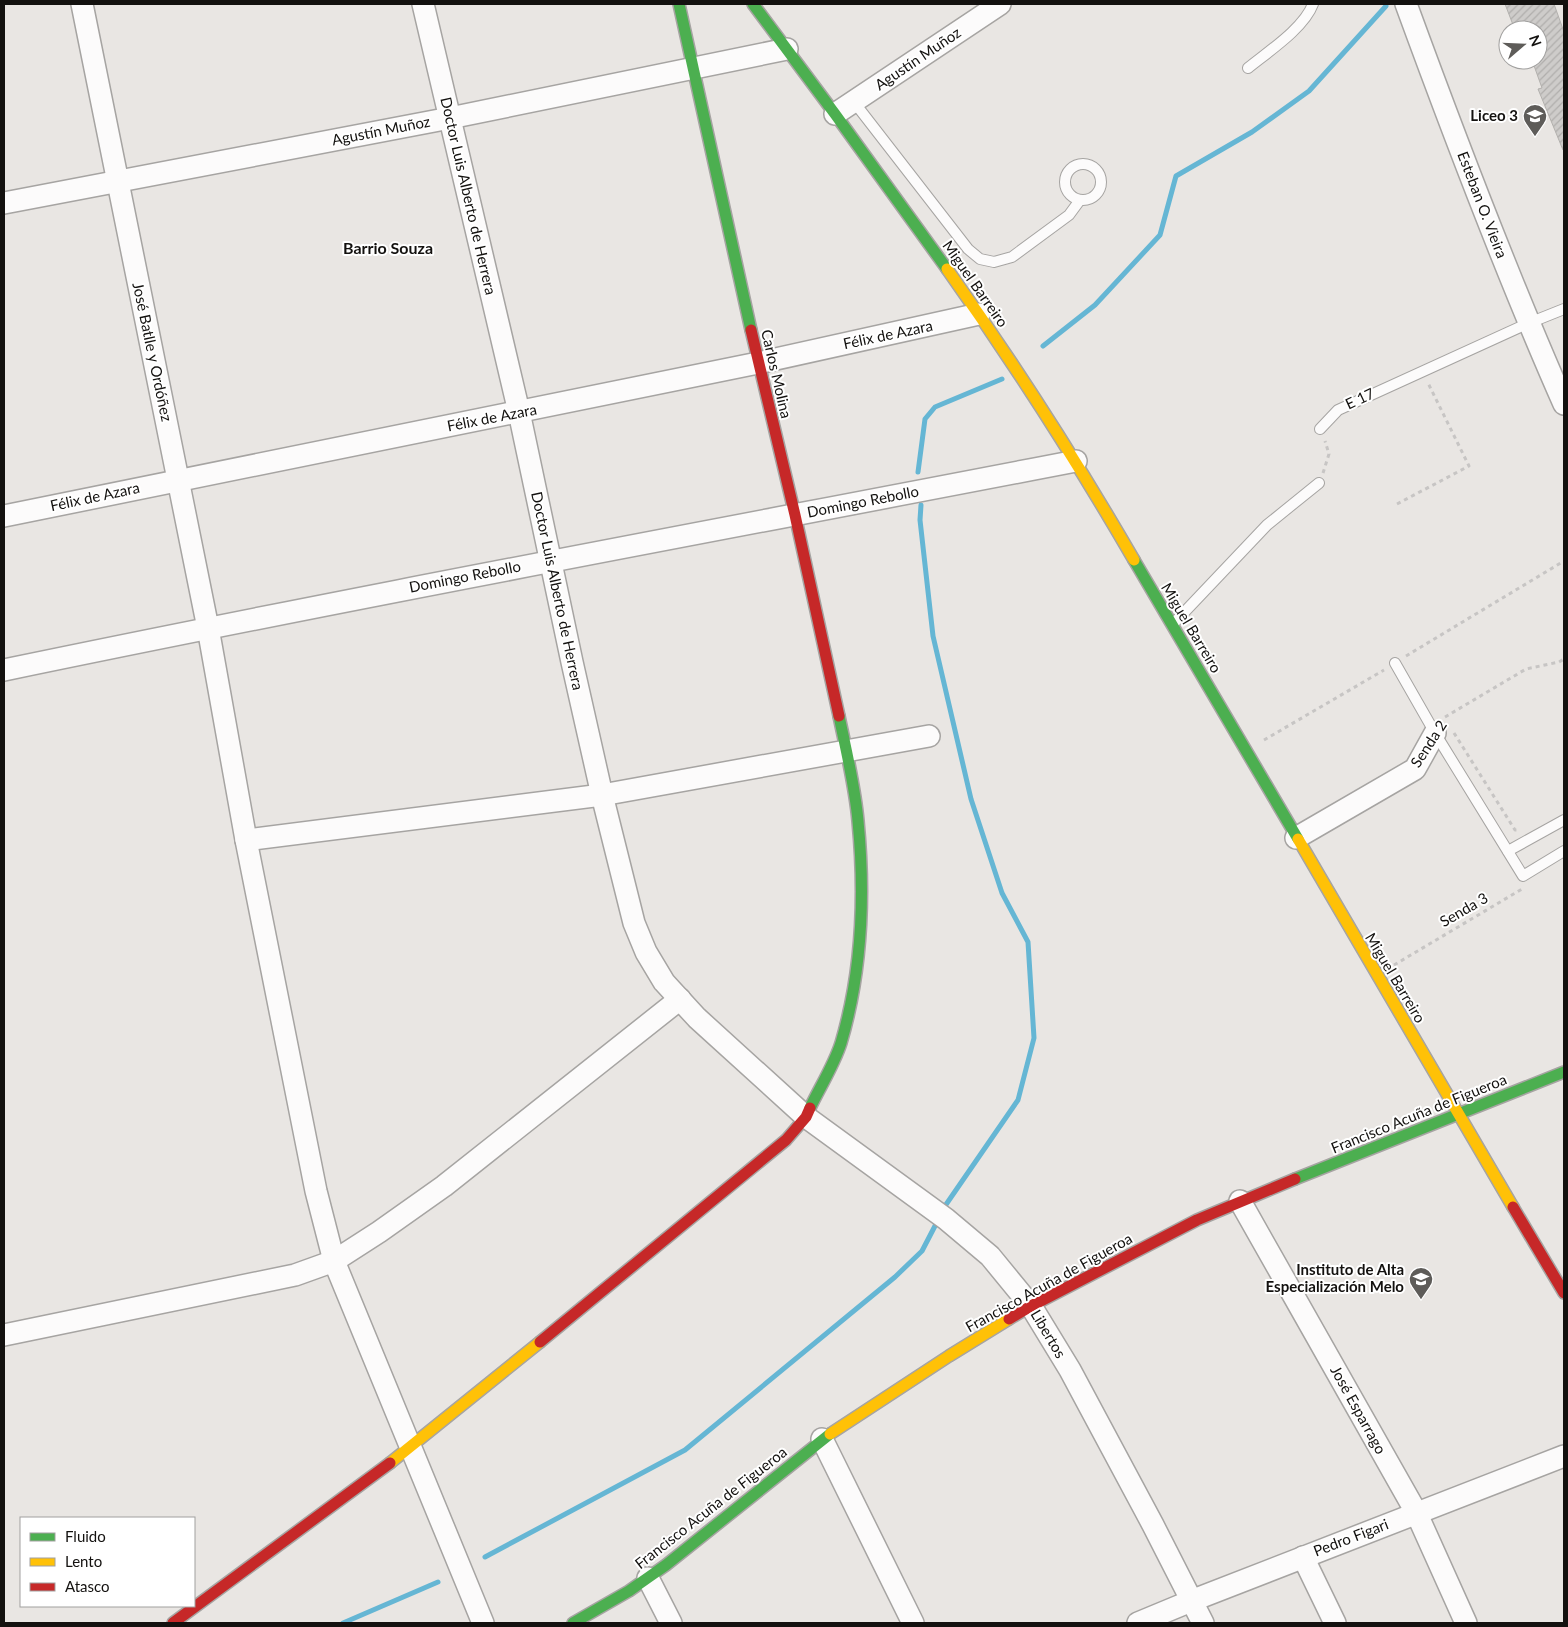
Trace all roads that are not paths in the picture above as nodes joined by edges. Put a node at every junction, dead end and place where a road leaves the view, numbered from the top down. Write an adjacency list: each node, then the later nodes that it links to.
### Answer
1 (82, 4): 14 (street, José Batlle y Ordóñez)
2 (423, 4): 13 (street, Doctor Luis Alberto de Herrera)
3 (679, 4): 9 (street, Carlos Molina)
4 (753, 4): 8 (street, Miguel Barreiro)
5 (1000, 4): 11 (street, Agustín Muñoz)
6 (1313, 4): 10 (lane)
7 (1406, 4): 19 (street, Esteban O. Vieira)
8 (787, 49): 9 (street, Agustín Muñoz); 12 (street, Miguel Barreiro)
9 (693, 67): 13 (street, Agustín Muñoz); 20 (street, Carlos Molina)
10 (1248, 68)
11 (854, 102): 12 (street, Agustín Muñoz); 15 (lane)
12 (835, 114): 18 (street, Miguel Barreiro)
13 (450, 118): 14 (street, Agustín Muñoz); 22 (street, Doctor Luis Alberto de Herrera)
14 (116, 181): 16 (street, Agustín Muñoz); 25 (street, José Batlle y Ordóñez)
15 (1080, 200)
16 (4, 203)
17 (1564, 309): 19 (lane, E 17)
18 (979, 314): 20 (street, Félix de Azara); 24 (street, Miguel Barreiro)
19 (1529, 324): 21 (street, Esteban O. Vieira); 23 (lane, E 17)
20 (758, 363): 22 (street, Félix de Azara); 27 (street, Carlos Molina)
21 (1564, 404)
22 (519, 412): 25 (street, Félix de Azara); 29 (street, Doctor Luis Alberto de Herrera)
23 (1320, 428)
24 (1076, 461): 27 (street, Domingo Rebollo); 30 (street, Miguel Barreiro)
25 (178, 480): 28 (street, Félix de Azara); 31 (street, José Batlle y Ordóñez)
26 (1319, 483): 30 (lane)
27 (795, 515): 29 (street, Domingo Rebollo); 36 (street, Carlos Molina)
28 (4, 516)
29 (551, 560): 31 (street, Domingo Rebollo); 37 (street, Doctor Luis Alberto de Herrera)
30 (1171, 625): 39 (street, Miguel Barreiro)
31 (208, 628): 33 (street, Domingo Rebollo); 40 (street, José Batlle y Ordóñez)
32 (1395, 663): 34 (lane)
33 (4, 670)
34 (1439, 725): 39 (street, Senda 2); 41 (lane)
35 (929, 736): 36 (street)
36 (846, 750): 37 (street); 46 (street, Carlos Molina)
37 (602, 795): 40 (street); 43 (street, Doctor Luis Alberto de Herrera)
38 (1564, 820): 41 (lane)
39 (1296, 838): 45 (street, Miguel Barreiro)
40 (246, 840): 48 (street, José Batlle y Ordóñez)
41 (1508, 851): 42 (lane)
42 (1564, 851)
43 (680, 999): 46 (street, Doctor Luis Alberto de Herrera); 48 (street)
44 (1564, 1072): 45 (street, Francisco Acuña de Figueroa)
45 (1459, 1114): 47 (street, Francisco Acuña de Figueroa); 49 (street, Miguel Barreiro)
46 (806, 1117): 50 (street, Libertos); 53 (street, Carlos Molina)
47 (1240, 1201): 50 (street, Francisco Acuña de Figueroa); 55 (street, José Esparrago)
48 (334, 1261): 51 (street); 53 (street, José Batlle y Ordóñez)
49 (1564, 1293)
50 (1031, 1306): 52 (street, Francisco Acuña de Figueroa); 58 (street, Libertos)
51 (4, 1335)
52 (822, 1439): 57 (street, Francisco Acuña de Figueroa); 65 (street)
53 (411, 1448): 60 (street, Carlos Molina); 62 (street, José Batlle y Ordóñez)
54 (1564, 1456): 55 (street, Pedro Figari)
55 (1416, 1512): 56 (street, Pedro Figari); 69 (street, José Esparrago)
56 (1302, 1557): 58 (street, Pedro Figari); 68 (street)
57 (648, 1578): 63 (street, Francisco Acuña de Figueroa); 64 (street)
58 (1191, 1601): 66 (street, Pedro Figari); 67 (street, Libertos)
59 (195, 1607): 61 (street, Carlos Molina)
60 (195, 1607)
61 (173, 1623)
62 (483, 1623)
63 (573, 1623)
64 (671, 1623)
65 (914, 1623)
66 (1138, 1623)
67 (1203, 1623)
68 (1335, 1623)
69 (1466, 1623)

